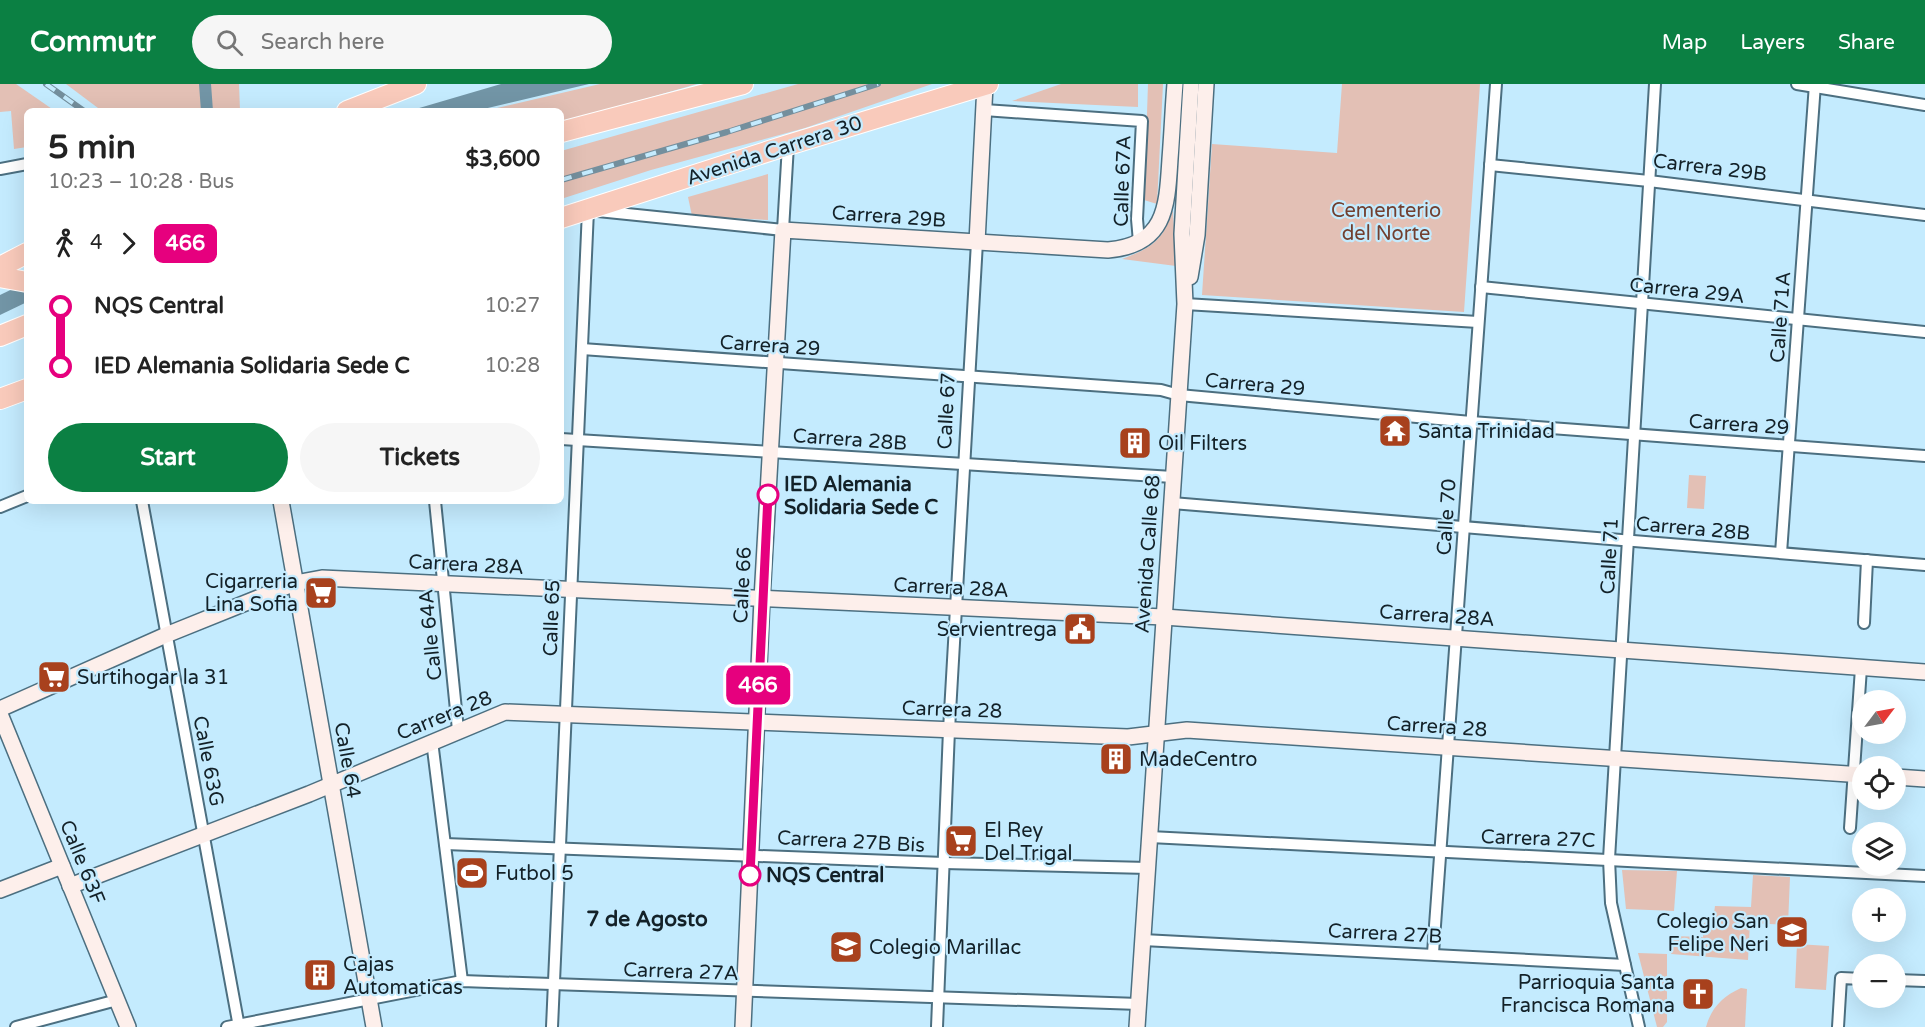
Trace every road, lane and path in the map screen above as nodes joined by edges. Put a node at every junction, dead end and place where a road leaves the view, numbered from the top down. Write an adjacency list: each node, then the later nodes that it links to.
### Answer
1 (416, 84): 14 (highway)
2 (718, 84): 12 (highway)
3 (742, 84): 12 (highway)
4 (987, 84): 15 (street, Calle 67); 17 (highway, Avenida Carrera 30)
5 (1175, 84): 22 (street, Avenida Calle 68)
6 (1191, 84): 22 (street, Avenida Calle 68)
7 (1206, 84): 34 (street)
8 (1496, 84): 19 (street, Calle 70)
9 (1655, 84): 21 (street, Calle 71)
10 (1797, 84): 11 (street)
11 (1815, 85): 13 (street); 23 (street, Calle 71A)
12 (696, 98): 16 (highway)
13 (1925, 105)
14 (355, 108)
15 (984, 110): 28 (street, Calle 67); 29 (street, Calle 67A)
16 (564, 131)
17 (788, 145): 24 (highway, Avenida Carrera 30); 27 (street, Calle 66)
18 (24, 165): 20 (street)
19 (1490, 165): 21 (street, Carrera 29B); 32 (street, Calle 70)
20 (0, 169)
21 (1649, 181): 23 (street, Carrera 29B); 33 (street, Calle 71)
22 (1176, 186): 29 (street, Avenida Calle 68); 34 (street, Avenida Calle 68)
23 (1806, 200): 25 (street, Carrera 29B); 35 (street, Calle 71A)
24 (588, 210): 26 (highway, Avenida Carrera 30); 27 (street, Carrera 29B); 40 (street, Calle 65)
25 (1925, 214)
26 (564, 217)
27 (783, 230): 28 (street, Carrera 29B); 41 (street, Calle 66)
28 (977, 242): 29 (street, Carrera 29B); 42 (street, Calle 67)
29 (1139, 242)
30 (24, 257): 31 (highway)
31 (10, 276)
32 (1481, 287): 33 (street, Carrera 29A); 36 (street, Calle 70)
33 (1642, 303): 35 (street, Carrera 29A); 47 (street, Calle 71)
34 (1185, 304): 36 (street); 44 (street, Avenida Calle 68)
35 (1798, 319): 38 (street, Carrera 29A); 50 (street, Calle 71A)
36 (1478, 322): 46 (street, Calle 70)
37 (24, 326): 39 (highway)
38 (1925, 332)
39 (0, 336)
40 (582, 349): 41 (street, Carrera 29); 49 (street, Calle 65)
41 (776, 364): 42 (street, Carrera 29); 51 (street, Calle 66)
42 (970, 375): 44 (street, Carrera 29); 53 (street, Calle 67)
43 (24, 390): 45 (highway)
44 (1179, 395): 46 (street, Carrera 29); 54 (street, Avenida Calle 68)
45 (0, 399)
46 (1471, 422): 47 (street, Carrera 29); 61 (street, Calle 70)
47 (1634, 434): 50 (street, Carrera 29); 62 (street, Calle 71)
48 (564, 439): 49 (street, Carrera 28B)
49 (576, 440): 51 (street, Carrera 28B); 68 (street, Calle 65)
50 (1789, 446): 52 (street, Carrera 29); 63 (street, Calle 71A)
51 (771, 452): 53 (street, Carrera 28B); 69 (street, Calle 66)
52 (1925, 456)
53 (964, 464): 54 (street, Carrera 28B); 70 (street, Calle 67)
54 (1173, 477): 59 (street, Avenida Calle 68)
55 (24, 497): 60 (street)
56 (143, 504): 73 (street, Calle 63G)
57 (282, 504): 66 (street, Calle 64)
58 (435, 504): 67 (street, Calle 64A)
59 (1172, 504): 61 (street, Carrera 28B); 71 (street, Avenida Calle 68)
60 (0, 507)
61 (1464, 527): 62 (street, Carrera 28B); 74 (street, Calle 70)
62 (1628, 540): 63 (street, Carrera 28B); 75 (street, Calle 71)
63 (1781, 553): 64 (street, Carrera 28B)
64 (1867, 560): 65 (street, Carrera 28B); 72 (street)
65 (1925, 565)
66 (295, 583): 67 (street, Carrera 28A); 73 (street, Carrera 28A); 92 (street, Calle 64)
67 (443, 584): 68 (street, Carrera 28A); 82 (street, Calle 64A)
68 (570, 590): 69 (street, Carrera 28A); 80 (street, Calle 65)
69 (762, 599): 70 (street, Carrera 28A); 81 (street, Calle 66)
70 (956, 609): 71 (street, Carrera 28A); 83 (street, Calle 67)
71 (1164, 617): 74 (street, Carrera 28A); 84 (street, Avenida Calle 68)
72 (1864, 623)
73 (166, 635): 78 (street, Carrera 28A); 95 (street, Calle 63G)
74 (1456, 637): 75 (street, Carrera 28A); 86 (street, Calle 70)
75 (1622, 651): 76 (street, Carrera 28A); 88 (street, Calle 71)
76 (1862, 668): 77 (street, Carrera 28A); 87 (street)
77 (1925, 672)
78 (0, 709)
79 (0, 714): 103 (street, Calle 63F)
80 (565, 714): 81 (street, Carrera 28); 82 (street, Carrera 28); 98 (street, Calle 65)
81 (757, 722): 83 (street, Carrera 28); 100 (street, Calle 66)
82 (458, 730): 85 (street, Carrera 28)
83 (950, 730): 84 (street, Carrera 28); 102 (street, Calle 67)
84 (1156, 733): 86 (street, Carrera 28); 96 (street, Avenida Calle 68)
85 (432, 741): 92 (street, Carrera 28); 97 (street)
86 (1448, 747): 88 (street, Carrera 28); 99 (street, Calle 70)
87 (1859, 756)
88 (1615, 759): 89 (street, Carrera 28); 101 (street, Calle 71)
89 (1852, 774)
90 (1906, 778): 91 (street)
91 (1925, 780)
92 (331, 784): 95 (street, Carrera 28); 119 (street, Calle 64)
93 (1853, 810): 94 (street)
94 (1850, 828)
95 (205, 834): 106 (street, Carrera 28); 121 (street, Calle 63G)
96 (1150, 837): 99 (street, Carrera 27C); 104 (street, Avenida Calle 68)
97 (445, 844): 98 (street, Carrera 27B Bis); 113 (street)
98 (560, 847): 100 (street, Carrera 27B Bis); 115 (street, Calle 65)
99 (1440, 852): 101 (street, Carrera 27C); 109 (street, Calle 70)
100 (751, 854): 102 (street, Carrera 27B Bis); 116 (street, Calle 66)
101 (1610, 859): 105 (street, Carrera 27C); 110 (street, Calle 71)
102 (944, 863): 104 (street, Carrera 27B Bis); 117 (street, Calle 67)
103 (62, 866): 106 (street, Calle 63F); 107 (street)
104 (1148, 868): 108 (street, Avenida Calle 68)
105 (1925, 876)
106 (70, 886): 118 (street, Calle 63F)
107 (0, 890)
108 (1143, 940): 109 (street, Carrera 27B); 120 (street, Avenida Calle 68)
109 (1433, 953): 110 (street, Carrera 27B)
110 (1625, 964): 129 (street, Calle 71)
111 (1852, 978): 130 (street)
112 (1906, 980): 114 (street)
113 (462, 981): 115 (street, Carrera 27A); 119 (street, Carrera 27A)
114 (1925, 981)
115 (554, 984): 116 (street, Carrera 27A); 125 (street, Calle 65)
116 (745, 991): 117 (street, Carrera 27A); 126 (street, Calle 66)
117 (938, 999): 120 (street, Carrera 27A); 127 (street, Calle 67)
118 (117, 1000): 122 (street); 123 (street, Calle 63F)
119 (369, 1000): 121 (street, Carrera 27A); 124 (street, Calle 64)
120 (1138, 1004): 128 (street, Avenida Calle 68)
121 (235, 1026)
122 (16, 1027)
123 (128, 1027)
124 (374, 1027)
125 (552, 1027)
126 (743, 1027)
127 (937, 1027)
128 (1137, 1027)
129 (1639, 1027)
130 (1838, 1027)

